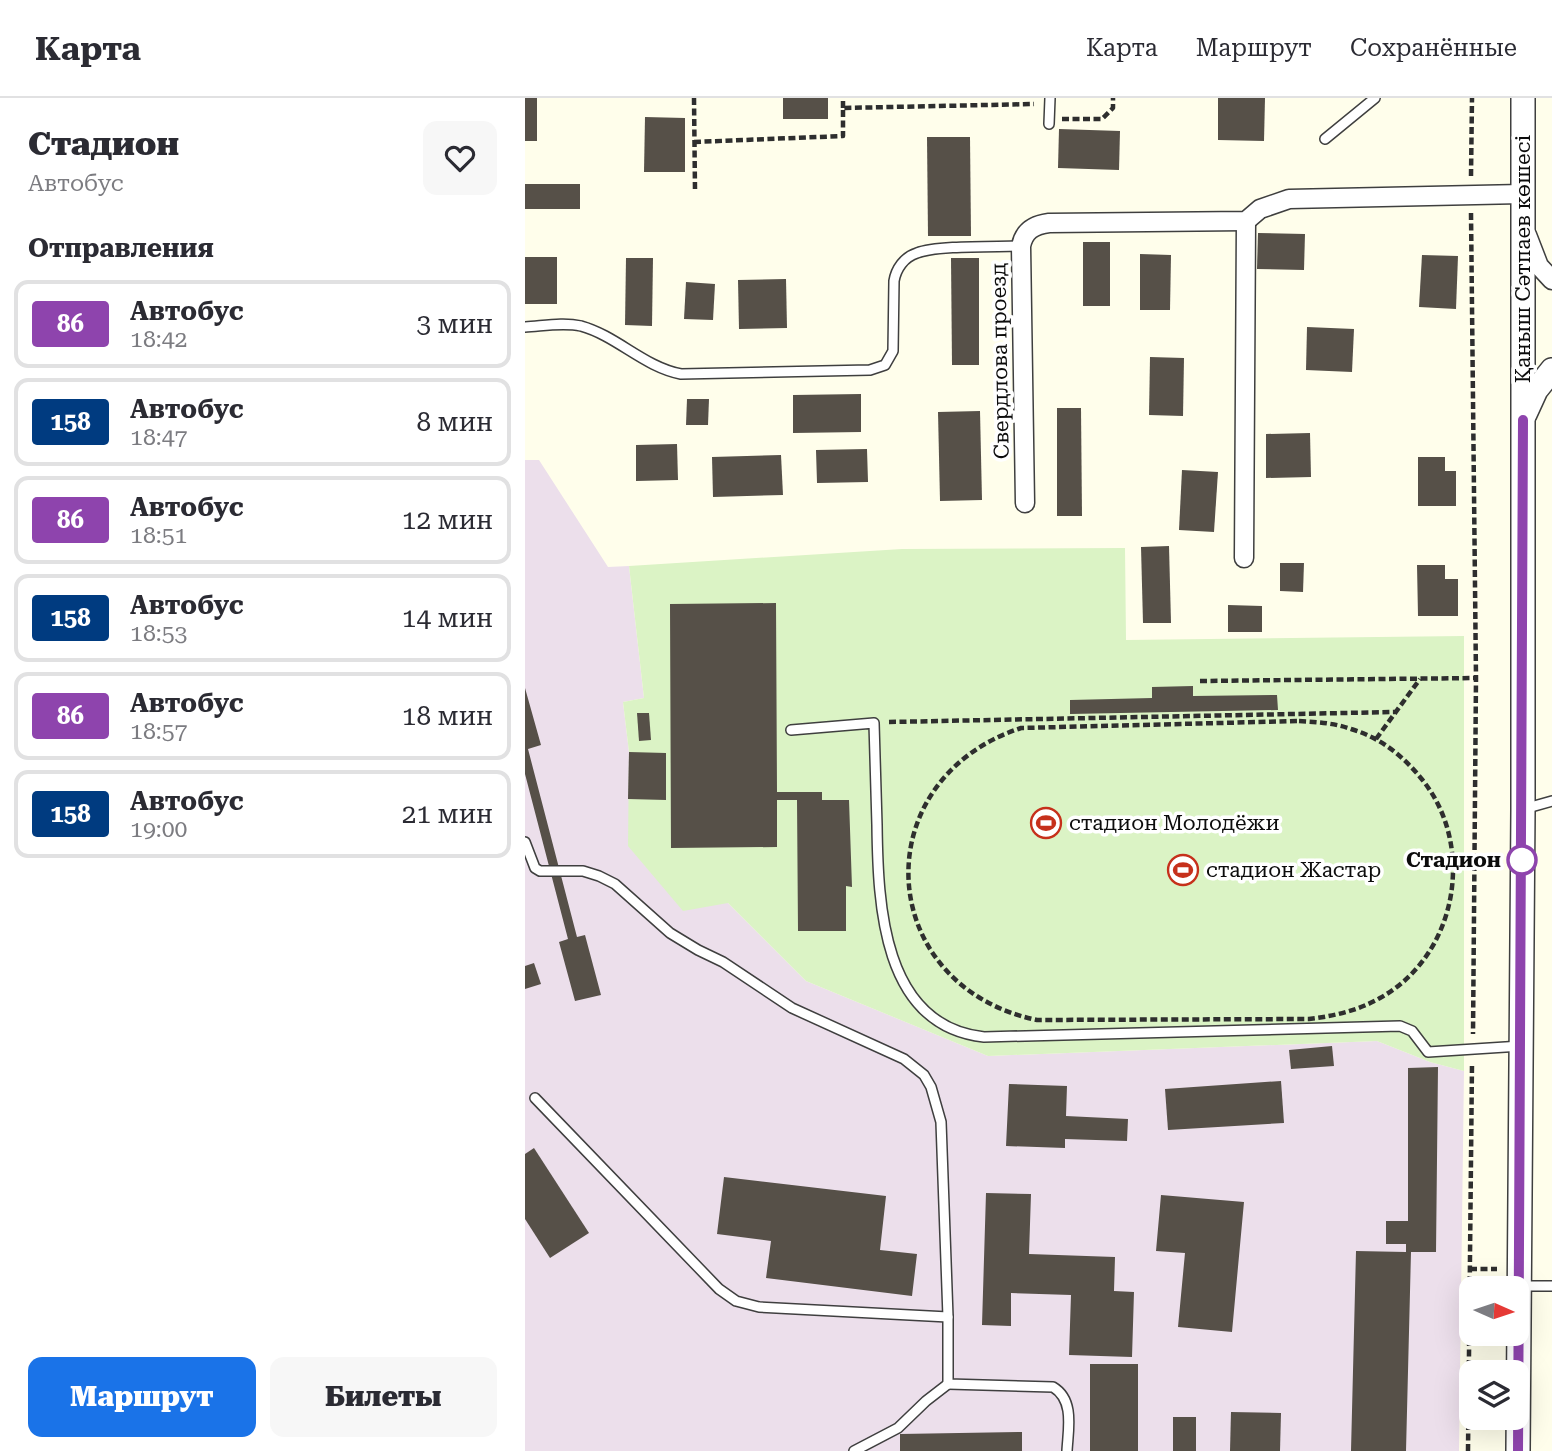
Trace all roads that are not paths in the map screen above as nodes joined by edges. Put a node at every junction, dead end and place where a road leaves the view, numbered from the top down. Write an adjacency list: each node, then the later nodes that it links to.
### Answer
1 (1375, 98): 5 (lane)
2 (1523, 98): 6 (street, Қаныш Сәтпаев көшесі)
3 (1049, 101): 4 (lane)
4 (1049, 121)
5 (1325, 139)
6 (1522, 201): 7 (street); 9 (street); 12 (street, Қаныш Сәтпаев көшесі)
7 (1246, 222): 8 (street, Свердлова проезд); 14 (street)
8 (1021, 246): 10 (lane); 13 (street, Свердлова проезд)
9 (1552, 280)
10 (525, 327)
11 (1552, 370): 12 (street)
12 (1523, 420): 17 (street, Қаныш Сәтпаев көшесі)
13 (1025, 503)
14 (1244, 558)
15 (790, 730): 19 (lane)
16 (1552, 801): 17 (lane)
17 (1523, 810): 19 (street, Қаныш Сәтпаев көшесі)
18 (525, 842): 24 (lane)
19 (1521, 1046): 21 (street, Қаныш Сәтпаев көшесі)
20 (535, 1098): 24 (lane)
21 (1520, 1276)
22 (1529, 1286): 23 (lane)
23 (1552, 1286)
24 (948, 1317): 26 (lane)
25 (1519, 1346): 29 (street, Қаныш Сәтпаев көшесі)
26 (948, 1384): 27 (lane); 28 (lane)
27 (854, 1451)
28 (1067, 1451)
29 (1518, 1451)

